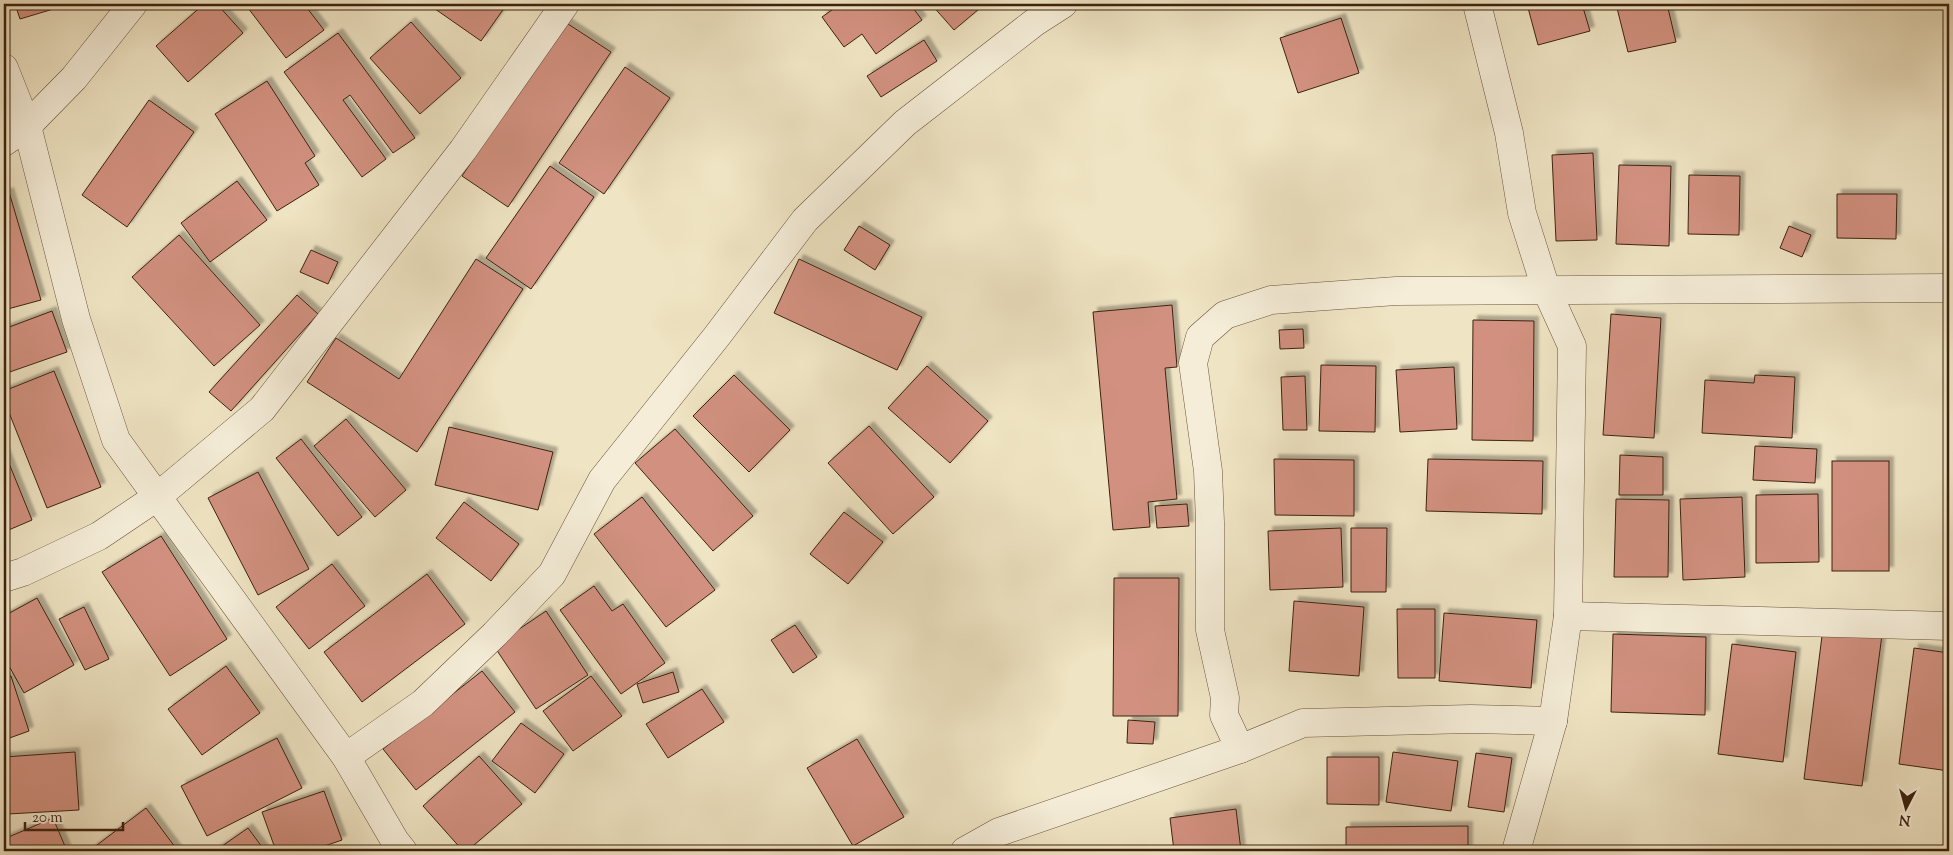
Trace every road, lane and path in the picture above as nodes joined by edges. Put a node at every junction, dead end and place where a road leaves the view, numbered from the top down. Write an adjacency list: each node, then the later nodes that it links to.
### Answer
1 (133, 4): 6 (street)
2 (565, 4): 10 (street)
3 (1063, 4): 16 (street)
4 (1477, 4): 9 (street)
5 (4, 68): 6 (street)
6 (27, 126): 7 (street); 10 (street)
7 (4, 142)
8 (1949, 288): 9 (street)
9 (1546, 289): 12 (street); 15 (street)
10 (156, 497): 11 (street); 16 (street)
11 (4, 578)
12 (1568, 616): 13 (street); 14 (street)
13 (1949, 626)
14 (1553, 721): 15 (street); 19 (street)
15 (1240, 749): 18 (street)
16 (346, 757): 17 (street)
17 (392, 848)
18 (965, 851)
19 (1516, 851)

